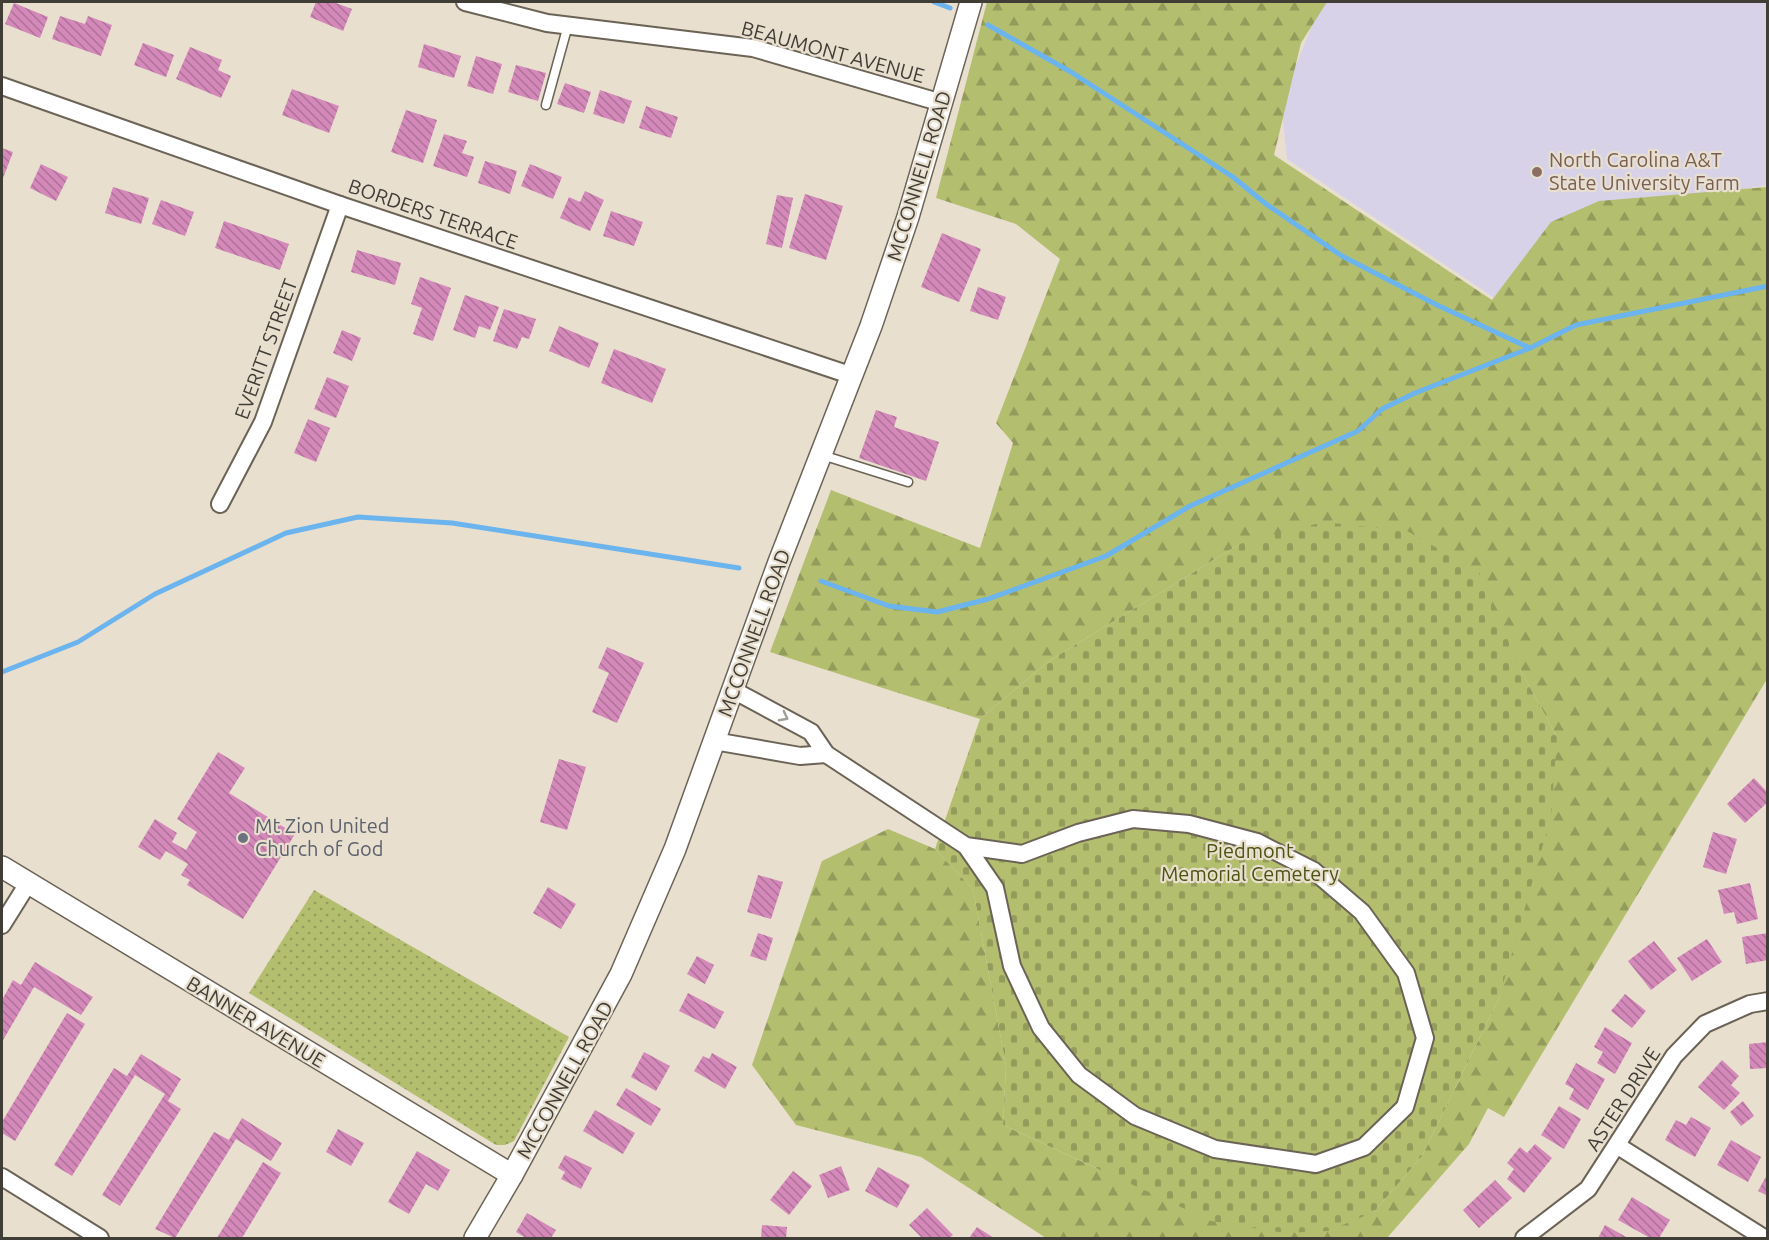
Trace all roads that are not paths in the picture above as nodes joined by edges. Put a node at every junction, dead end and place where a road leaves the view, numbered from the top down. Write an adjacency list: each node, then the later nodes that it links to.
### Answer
1 (465, 2): 3 (street, BEAUMONT AVENUE)
2 (971, 2): 5 (street, MCCONNELL ROAD)
3 (568, 25): 5 (street, BEAUMONT AVENUE); 6 (lane)
4 (2, 86): 7 (street, BORDERS TERRACE)
5 (942, 103): 8 (street, MCCONNELL ROAD)
6 (546, 105)
7 (340, 205): 8 (street, BORDERS TERRACE); 11 (street, EVERITT STREET)
8 (852, 376): 9 (street, MCCONNELL ROAD)
9 (822, 455): 10 (lane); 12 (street, MCCONNELL ROAD)
10 (908, 482)
11 (220, 504)
12 (733, 690): 13 (street, MCCONNELL ROAD); 14 (street, one-way to 14)
13 (714, 741): 14 (street); 21 (street, MCCONNELL ROAD)
14 (826, 754): 15 (street)
15 (966, 846): 15 (street)
16 (2, 867): 17 (street, BANNER AVENUE)
17 (27, 885): 18 (street); 21 (street, BANNER AVENUE)
18 (2, 925)
19 (1767, 1001): 20 (street, ASTER DRIVE)
20 (1618, 1146): 25 (street, ASTER DRIVE); 26 (street)
21 (512, 1175): 24 (street, MCCONNELL ROAD)
22 (2, 1177): 23 (street)
23 (100, 1239)
24 (475, 1239)
25 (1524, 1239)
26 (1764, 1239)

